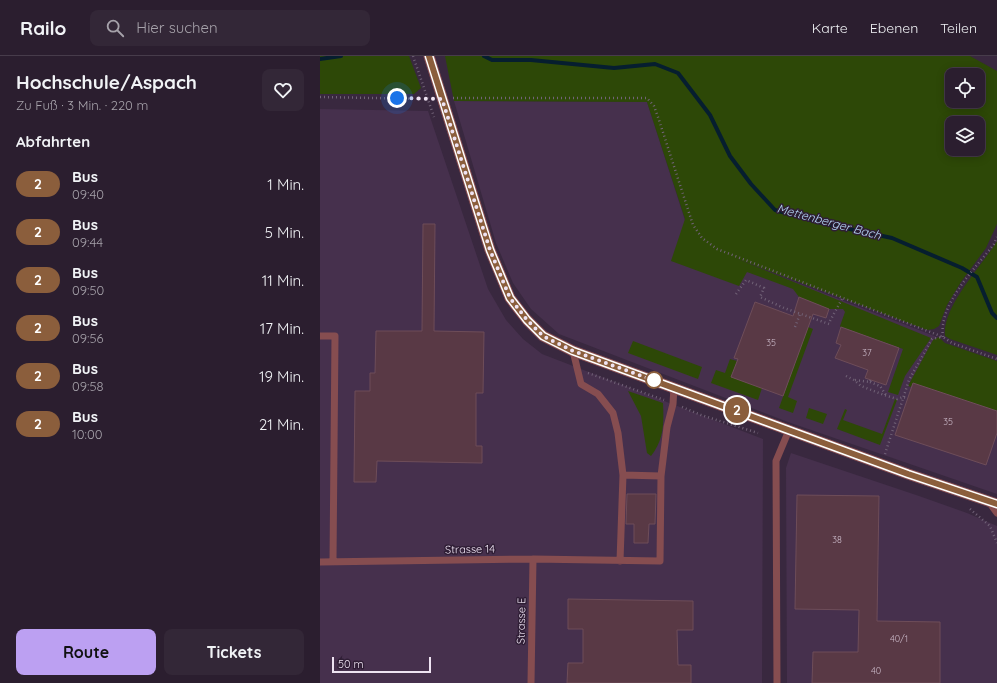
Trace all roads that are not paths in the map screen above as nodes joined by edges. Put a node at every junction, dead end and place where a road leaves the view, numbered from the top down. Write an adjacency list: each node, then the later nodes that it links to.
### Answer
1 (429, 56): 3 (street)
2 (320, 336): 13 (lane)
3 (573, 351): 4 (street); 6 (lane)
4 (674, 387): 5 (street); 7 (lane)
5 (789, 430): 8 (street); 15 (lane)
6 (623, 475): 7 (lane); 11 (lane)
7 (661, 476): 11 (lane, Strasse 14)
8 (993, 503): 9 (lane)
9 (997, 513)
10 (533, 560): 11 (lane, Strasse 14); 13 (lane, Strasse 14); 14 (lane, Strasse E)
11 (620, 561)
12 (320, 562): 13 (lane, Strasse 14)
13 (333, 562)
14 (531, 683)
15 (777, 683)

